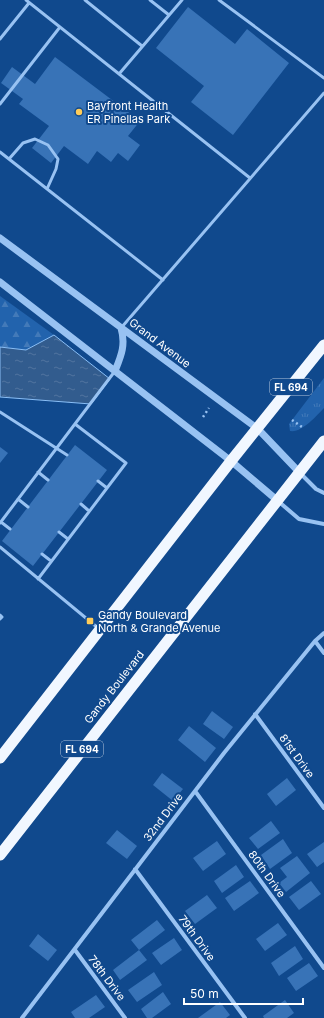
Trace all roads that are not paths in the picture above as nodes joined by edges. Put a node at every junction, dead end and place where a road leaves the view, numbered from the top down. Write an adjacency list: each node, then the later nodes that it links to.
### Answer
1 (85, 0): 9 (lane)
2 (150, 0): 6 (lane)
3 (182, 0): 6 (lane)
4 (219, 0): 11 (lane)
5 (27, 1): 7 (lane); 8 (lane)
6 (169, 15): 9 (lane)
7 (60, 27): 10 (lane); 13 (lane)
8 (0, 39)
9 (142, 46): 10 (lane)
10 (118, 74): 16 (lane)
11 (324, 78)
12 (324, 93): 16 (lane)
13 (0, 104)
14 (0, 152): 15 (lane)
15 (8, 159): 17 (lane); 17 (lane)
16 (250, 178): 19 (lane)
17 (47, 189): 19 (lane)
18 (0, 238): 21 (street, Grand Avenue)
19 (163, 280): 21 (lane)
20 (0, 282): 23 (street)
21 (121, 328): 23 (street); 26 (street, Grand Avenue)
22 (324, 345): 26 (highway, FL 694)
23 (115, 371): 25 (lane); 30 (street)
24 (0, 412): 28 (lane)
25 (75, 424): 28 (lane); 35 (lane)
26 (258, 429): 30 (highway, FL 694); 32 (street, Grand Avenue)
27 (324, 441): 32 (highway, Gandy Boulevard / FL 694)
28 (55, 449): 29 (lane); 31 (lane)
29 (67, 455)
30 (231, 461): 38 (street); 53 (highway, FL 694)
31 (38, 472): 33 (lane); 37 (lane)
32 (300, 473): 36 (street); 38 (highway, Gandy Boulevard / FL 694)
33 (48, 480)
34 (98, 481): 35 (lane)
35 (107, 488): 41 (lane)
36 (324, 493)
37 (18, 499): 40 (lane); 42 (lane)
38 (278, 500): 43 (street); 61 (highway, Gandy Boulevard / FL 694)
39 (81, 504): 41 (lane)
40 (28, 507)
41 (89, 511): 46 (lane)
42 (1, 523): 44 (lane)
43 (324, 524)
44 (10, 529)
45 (59, 532): 46 (lane)
46 (68, 539): 49 (lane)
47 (0, 547): 50 (lane)
48 (42, 554): 49 (lane)
49 (52, 561): 50 (lane)
50 (38, 579): 53 (lane)
51 (0, 616): 52 (lane)
52 (0, 619)
53 (100, 630): 58 (highway, FL 694)
54 (324, 633): 55 (street, 32nd Drive)
55 (315, 641): 56 (street); 57 (street, 32nd Drive)
56 (324, 653)
57 (255, 714): 59 (street, 32nd Drive); 60 (street, 81st Drive)
58 (0, 758)
59 (195, 791): 62 (street, 32nd Drive); 64 (street, 80th Drive)
60 (324, 808)
61 (0, 856)
62 (135, 868): 63 (street, 32nd Drive); 67 (street, 79th Drive)
63 (75, 950): 65 (street, 32nd Drive); 66 (street, 78th Drive)
64 (324, 968)
65 (22, 1018)
66 (125, 1018)
67 (244, 1018)

